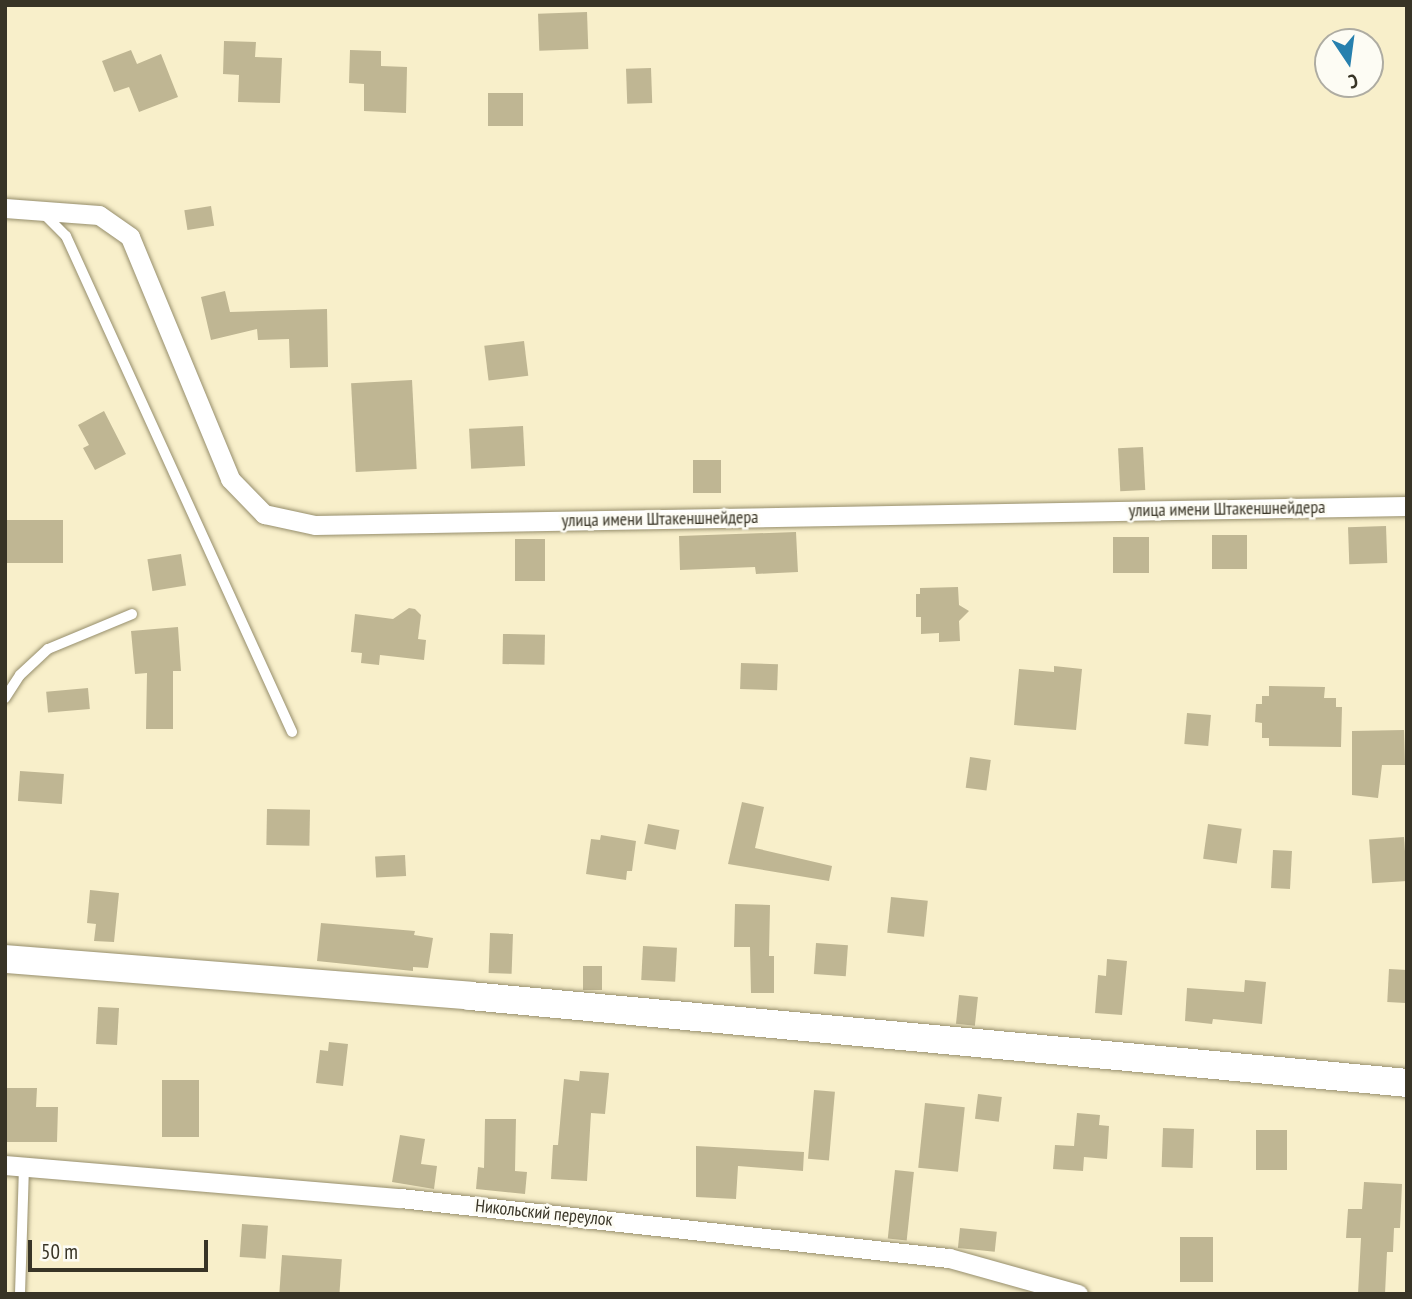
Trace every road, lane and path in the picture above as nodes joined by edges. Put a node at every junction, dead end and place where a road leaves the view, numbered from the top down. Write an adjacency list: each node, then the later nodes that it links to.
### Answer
1 (5, 208): 2 (street)
2 (41, 211): 3 (street, улица имени Штакеншнейдера); 6 (lane)
3 (1407, 506)
4 (131, 614): 5 (lane)
5 (5, 698)
6 (292, 732)
7 (5, 959): 8 (street)
8 (1407, 1083)
9 (14, 1166): 10 (street, Никольский переулок); 11 (lane)
10 (1041, 1290): 12 (street, Никольский переулок)
11 (20, 1294)
12 (1078, 1294)

